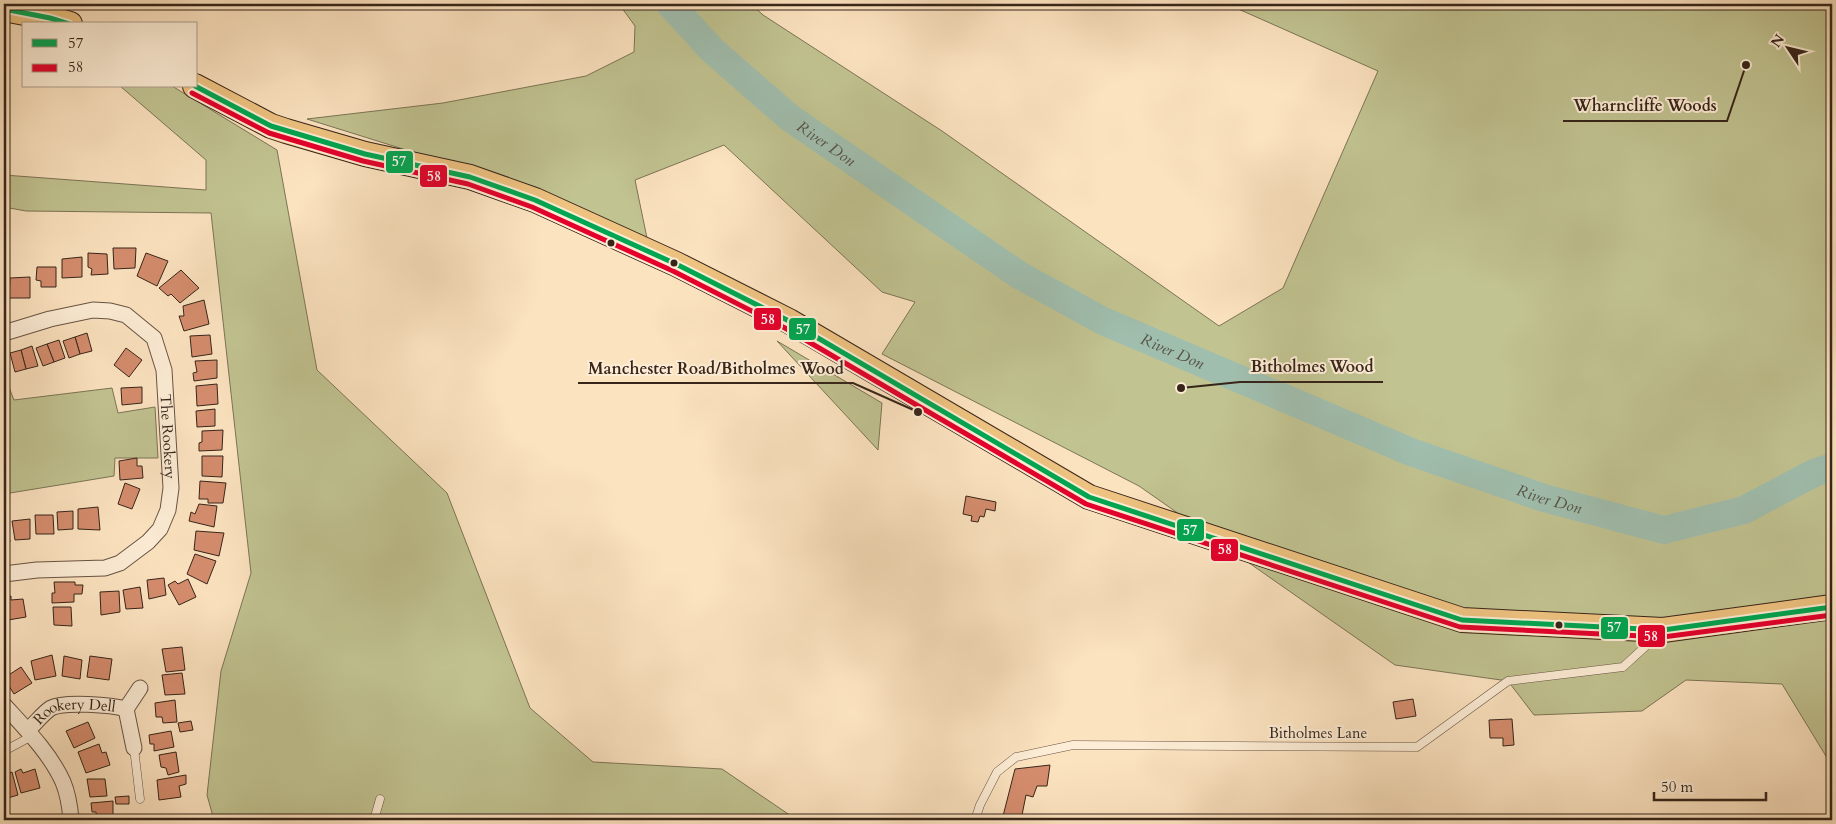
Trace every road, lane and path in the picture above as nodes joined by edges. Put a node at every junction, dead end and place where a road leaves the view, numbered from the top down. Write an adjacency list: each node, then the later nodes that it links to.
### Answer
1 (4, 9): 2 (main road)
2 (63, 22)
3 (198, 88): 7 (main road)
4 (4, 333): 5 (street, The Rookery)
5 (4, 574)
6 (1832, 607): 7 (main road)
7 (1663, 630): 18 (lane, Bitholmes Lane)
8 (140, 688): 10 (street, Rookery Dell)
9 (4, 705): 11 (street)
10 (126, 710): 11 (street, Rookery Dell); 12 (street, Rookery Dell)
11 (30, 733): 13 (lane); 16 (street)
12 (134, 748): 14 (lane)
13 (4, 751)
14 (140, 799)
15 (380, 799): 17 (lane)
16 (71, 820)
17 (374, 820)
18 (975, 820)

